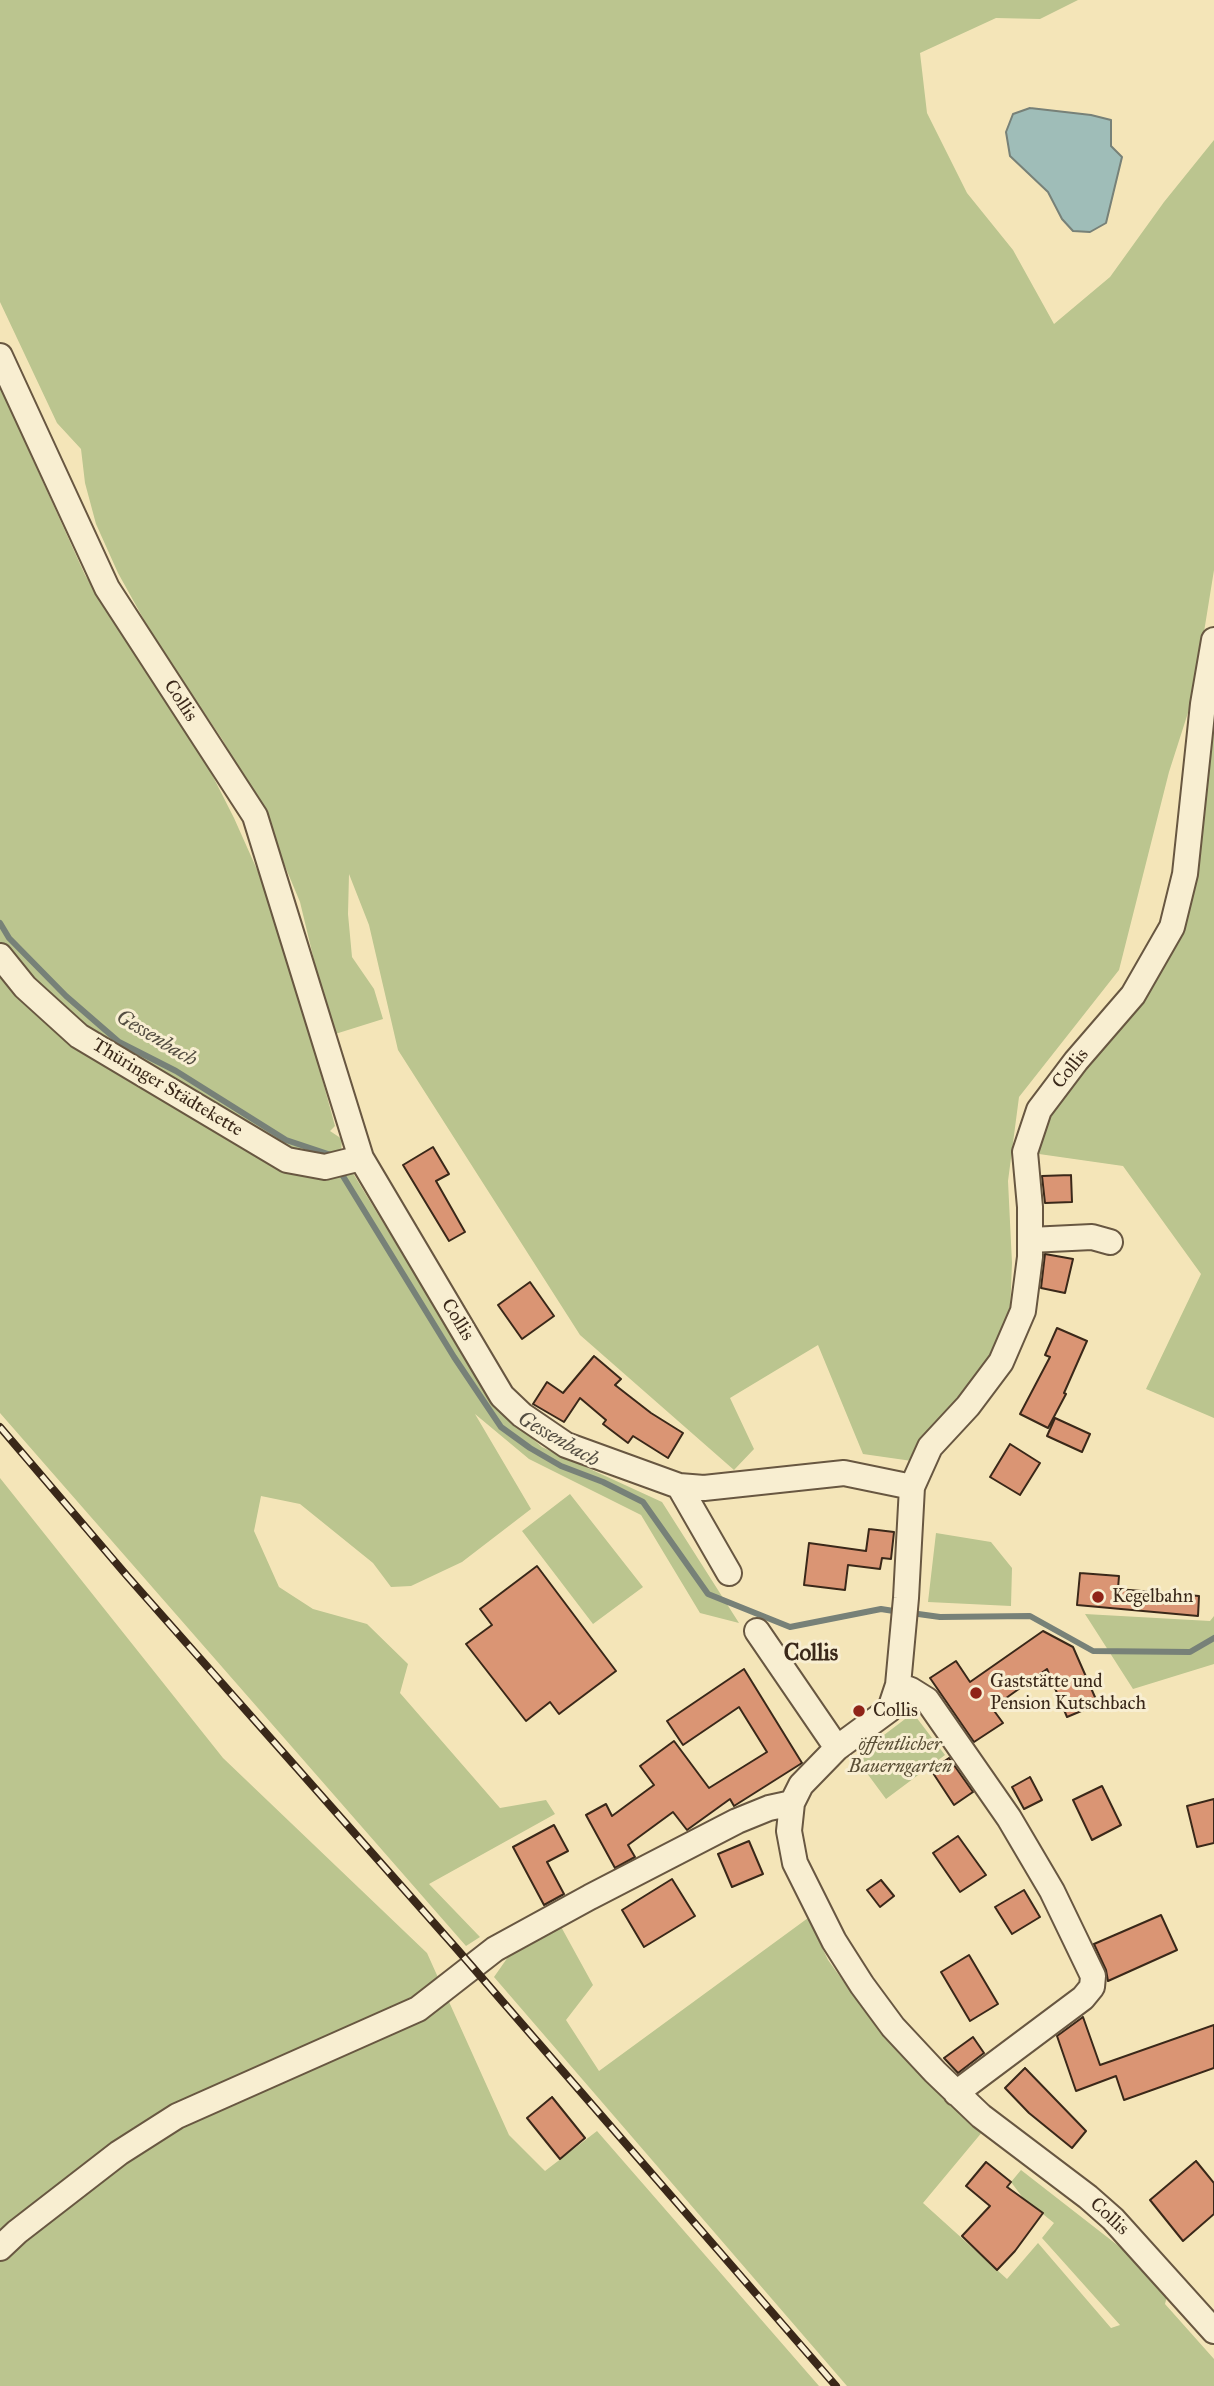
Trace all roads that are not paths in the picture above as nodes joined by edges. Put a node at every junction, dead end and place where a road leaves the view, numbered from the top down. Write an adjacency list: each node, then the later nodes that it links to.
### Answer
1 (0, 356): 4 (street, Collis)
2 (1214, 639): 5 (street, Collis)
3 (0, 956): 4 (street, Thüringer Städtekette)
4 (344, 1163): 7 (street, Collis)
5 (1030, 1240): 6 (street); 8 (street, Collis)
6 (1110, 1242)
7 (679, 1486): 8 (street, Collis); 9 (street)
8 (912, 1486): 11 (street, Collis)
9 (729, 1573)
10 (757, 1631): 12 (street)
11 (898, 1685): 12 (street, Collis); 14 (street)
12 (837, 1748): 13 (street, Collis)
13 (792, 1803): 14 (street, Collis); 15 (street)
14 (956, 2093): 16 (street, Collis)
15 (0, 2248)
16 (1214, 2331)

